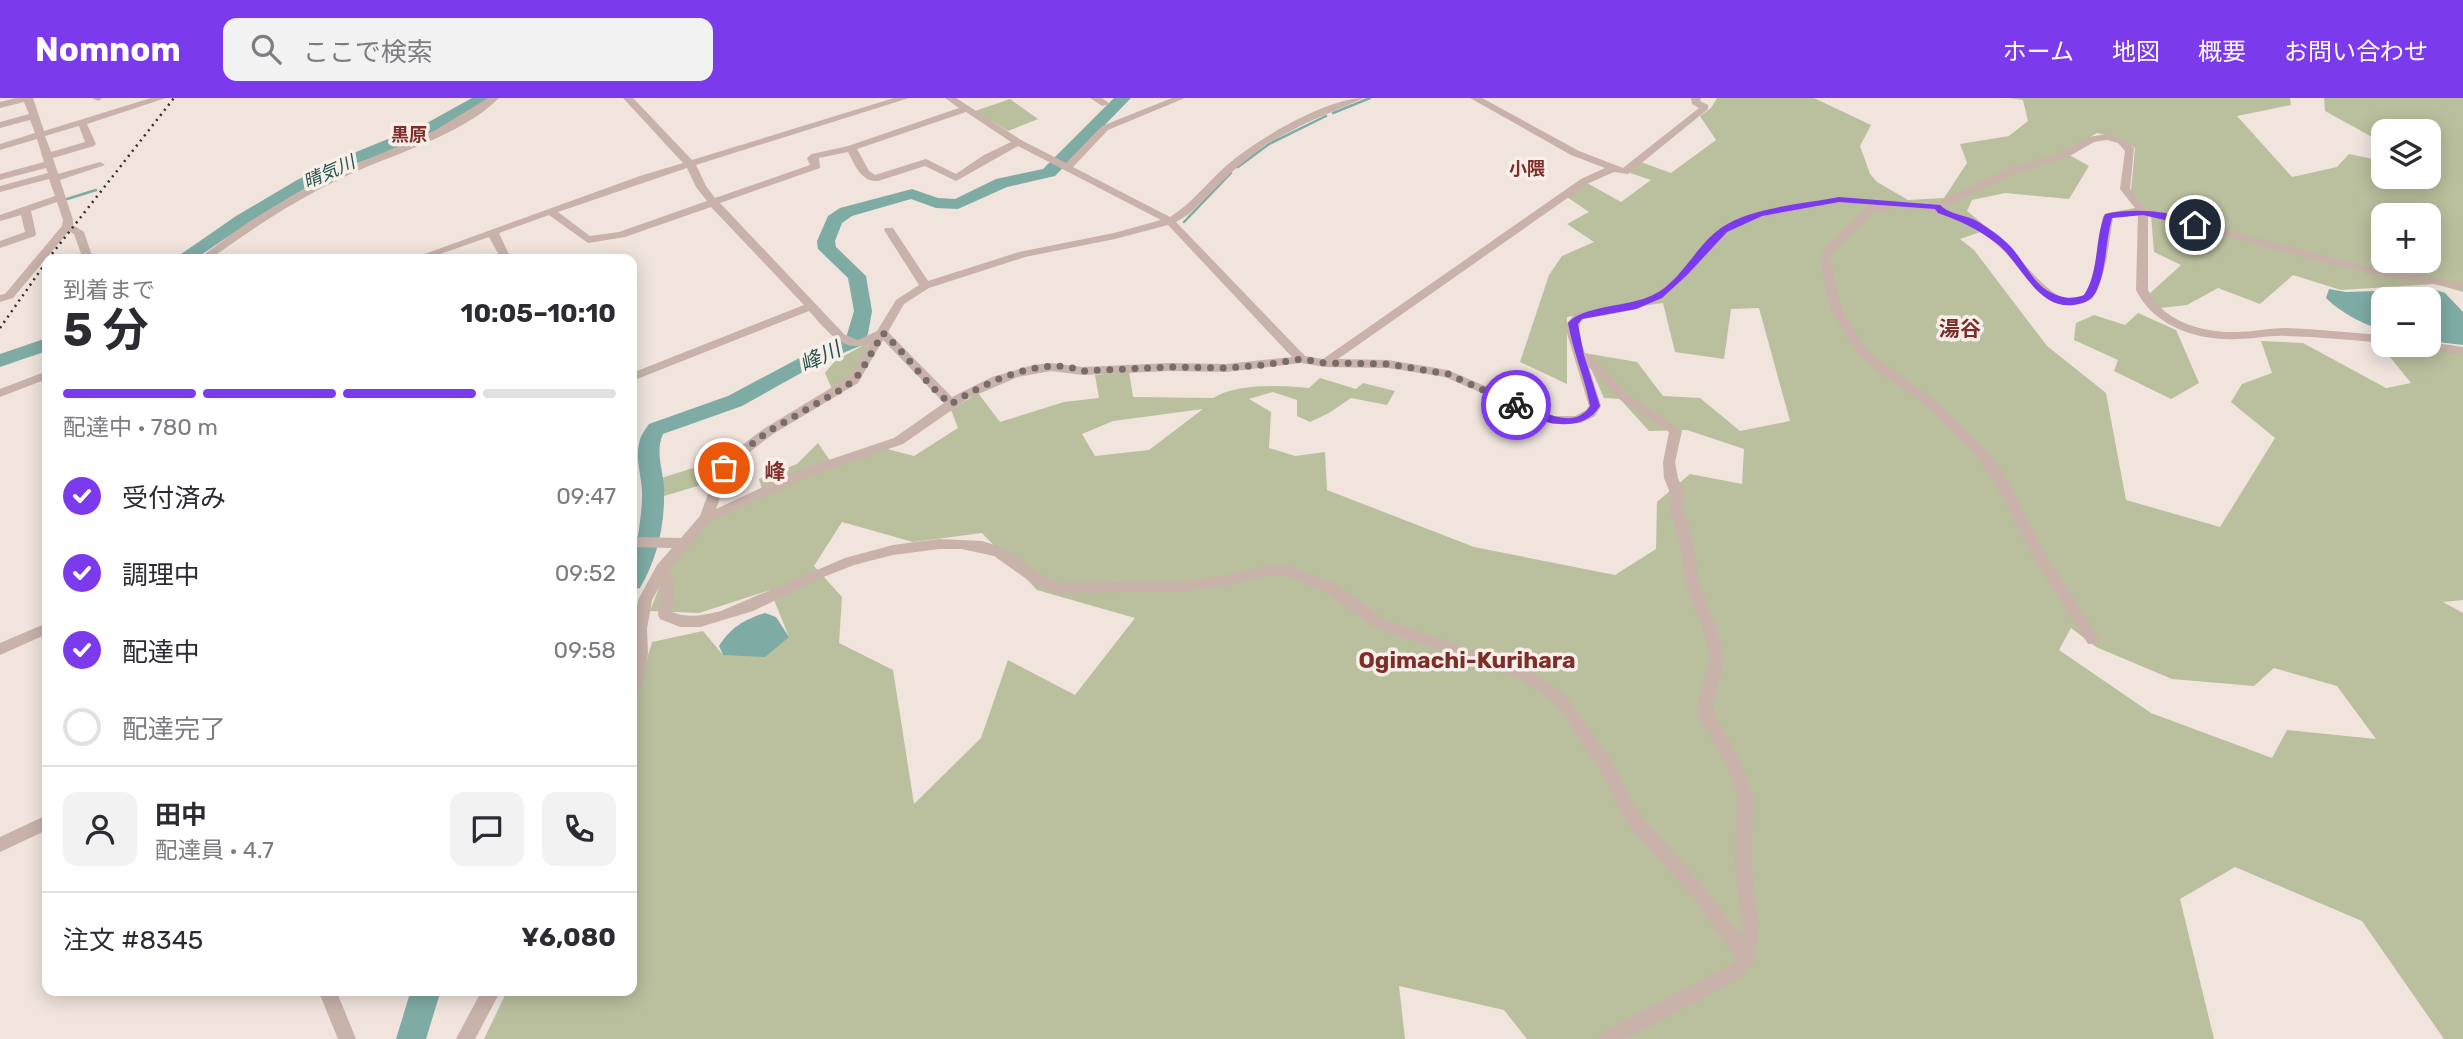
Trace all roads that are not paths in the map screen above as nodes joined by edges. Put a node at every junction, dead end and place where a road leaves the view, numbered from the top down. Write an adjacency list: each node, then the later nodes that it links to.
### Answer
1 (28, 98): 13 (street); 15 (street)
2 (161, 98): 16 (street)
3 (494, 98): 43 (street)
4 (628, 98): 22 (street)
5 (904, 98): 22 (street)
6 (950, 98): 14 (street)
7 (1095, 98): 12 (street)
8 (1180, 98): 24 (street)
9 (1359, 98): 36 (street)
10 (1475, 98): 26 (street)
11 (1696, 98): 26 (street)
12 (1105, 104)
13 (0, 105)
14 (966, 109): 19 (street); 21 (street)
15 (34, 116): 17 (street); 18 (street)
16 (82, 123): 18 (street); 25 (street)
17 (0, 125)
18 (41, 136): 20 (street); 25 (street)
19 (1018, 142): 21 (street); 24 (street)
20 (0, 146)
21 (851, 148): 30 (street)
22 (690, 164): 30 (street); 33 (street)
23 (100, 165): 25 (street)
24 (1067, 167): 36 (street)
25 (51, 168): 27 (street); 28 (street); 29 (street)
26 (1611, 169): 57 (street)
27 (0, 177)
28 (0, 189)
29 (60, 198): 32 (street); 37 (street)
30 (713, 202): 33 (street); 50 (street)
31 (1937, 207): 34 (street); 34 (street); 55 (street); 67 (street)
32 (25, 210): 35 (street); 40 (street)
33 (551, 212): 39 (street)
34 (2143, 212): 48 (street); 52 (street)
35 (0, 218)
36 (1170, 221): 47 (street); 56 (street)
37 (67, 226): 41 (street); 42 (street)
38 (888, 230): 47 (street)
39 (493, 233): 44 (street); 45 (street)
40 (0, 245)
41 (44, 254)
42 (86, 254)
43 (210, 254)
44 (431, 254)
45 (504, 254)
46 (42, 256): 49 (street)
47 (925, 286): 51 (street)
48 (2463, 286)
49 (0, 299)
50 (811, 306): 51 (street); 59 (street)
51 (883, 333): 61 (street); 62 (street)
52 (2371, 338)
53 (2441, 348): 54 (street)
54 (2463, 351)
55 (1579, 355): 57 (street); 72 (street)
56 (1301, 359): 57 (street); 61 (street)
57 (1325, 363)
58 (42, 375): 60 (street)
59 (637, 375)
60 (0, 393)
61 (951, 404): 62 (street)
62 (706, 517): 64 (street)
63 (637, 542): 64 (street)
64 (684, 543): 65 (street)
65 (662, 569): 69 (street); 72 (street)
66 (42, 630): 68 (street)
67 (2093, 640)
68 (0, 649)
69 (637, 670)
70 (42, 824): 71 (street)
71 (0, 845)
72 (1746, 958): 77 (street)
73 (329, 996): 75 (street)
74 (489, 996): 76 (street)
75 (347, 1039)
76 (465, 1039)
77 (1608, 1039)

